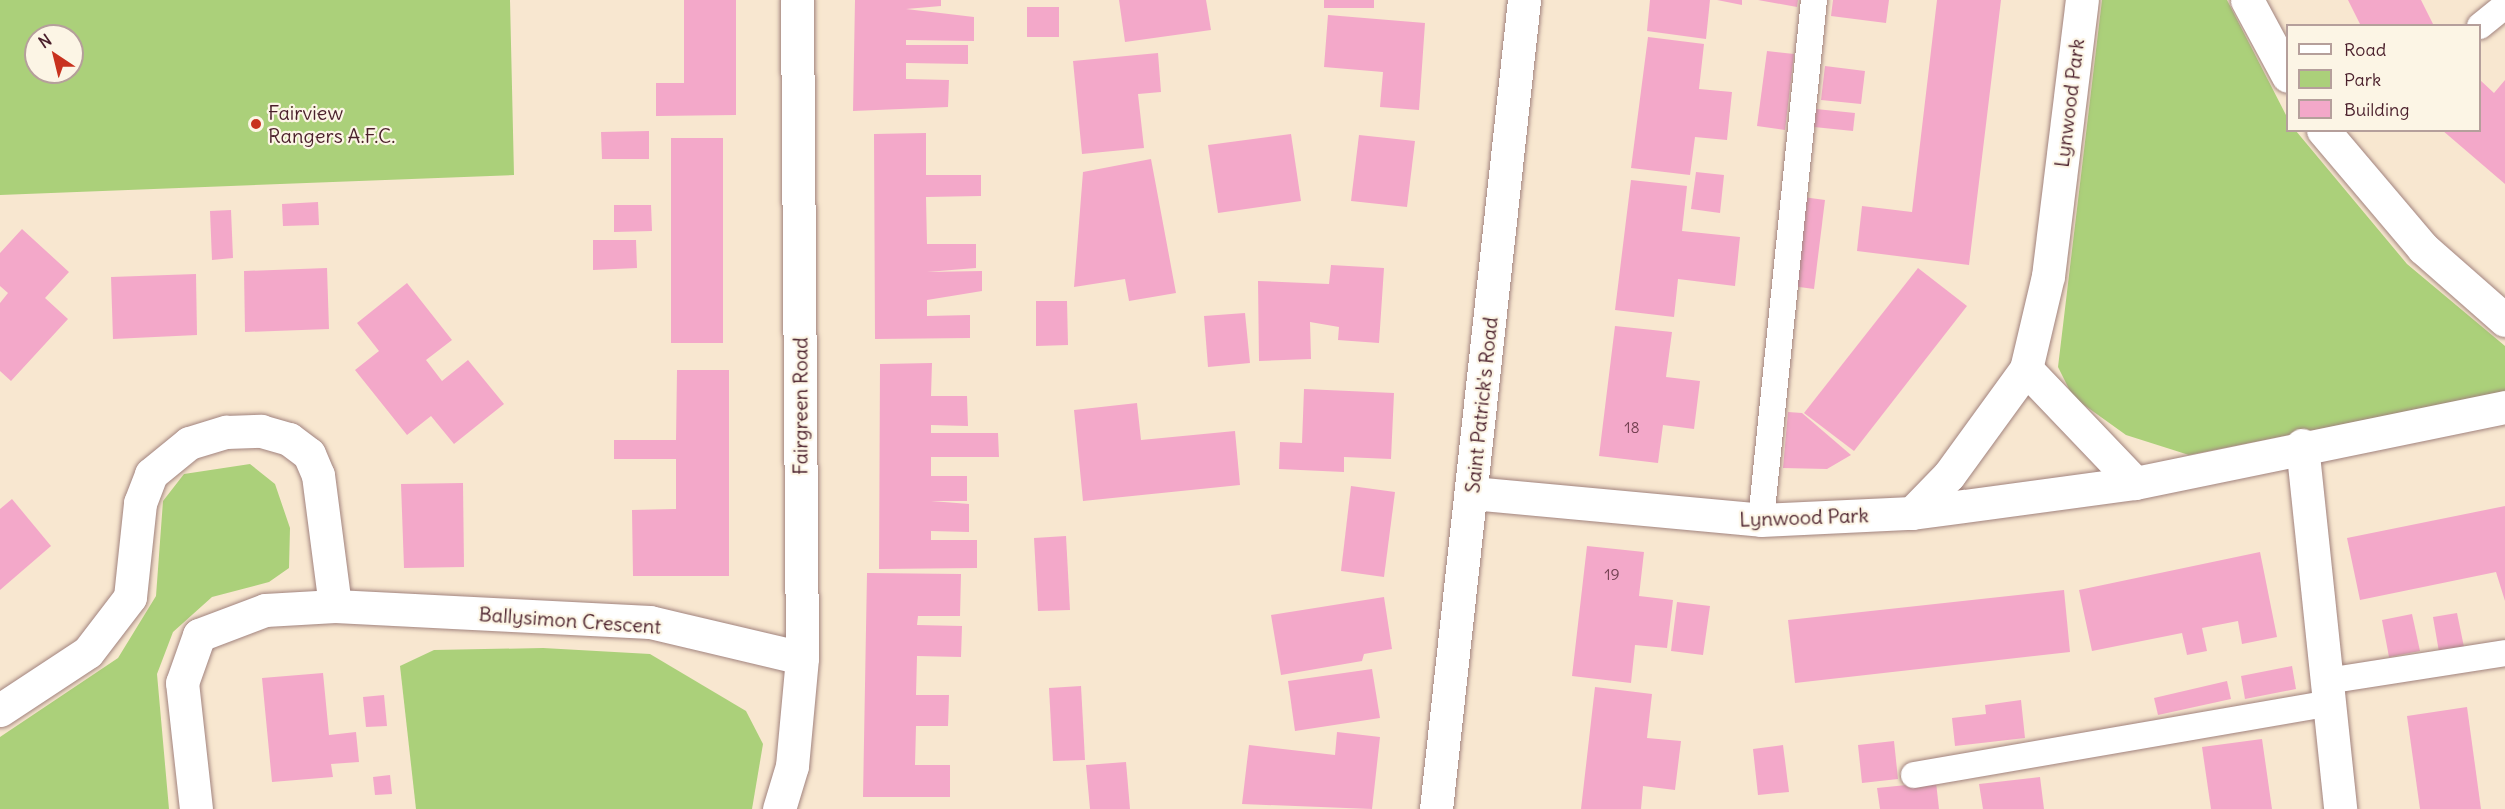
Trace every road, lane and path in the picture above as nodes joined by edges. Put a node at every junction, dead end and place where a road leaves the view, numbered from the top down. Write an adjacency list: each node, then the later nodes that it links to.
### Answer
1 (797, 0): 20 (street, Fairgreen Road)
2 (1524, 0): 15 (street, Saint Patrick's Road)
3 (1814, 0): 17 (lane)
4 (2082, 0): 11 (street, Lynwood Park)
5 (2247, 0): 8 (street)
6 (2505, 6): 7 (lane)
7 (2481, 25)
8 (2286, 72)
9 (2335, 135): 10 (street)
10 (2505, 320)
11 (2026, 369): 14 (street); 16 (street)
12 (2505, 407): 13 (street, Lynwood Park)
13 (2302, 445): 14 (street, Lynwood Park); 21 (street)
14 (2135, 483): 16 (street, Lynwood Park)
15 (1472, 493): 17 (street, Lynwood Park); 26 (street, Saint Patrick's Road)
16 (1912, 513): 17 (street, Lynwood Park)
17 (1761, 520)
18 (335, 606): 20 (street, Ballysimon Crescent); 22 (street); 24 (street, Ballysimon Crescent)
19 (2505, 653): 21 (lane)
20 (802, 658): 25 (street, Fairgreen Road)
21 (2328, 692): 23 (lane); 27 (street)
22 (0, 710)
23 (1914, 775)
24 (196, 809)
25 (778, 809)
26 (1436, 809)
27 (2340, 809)

